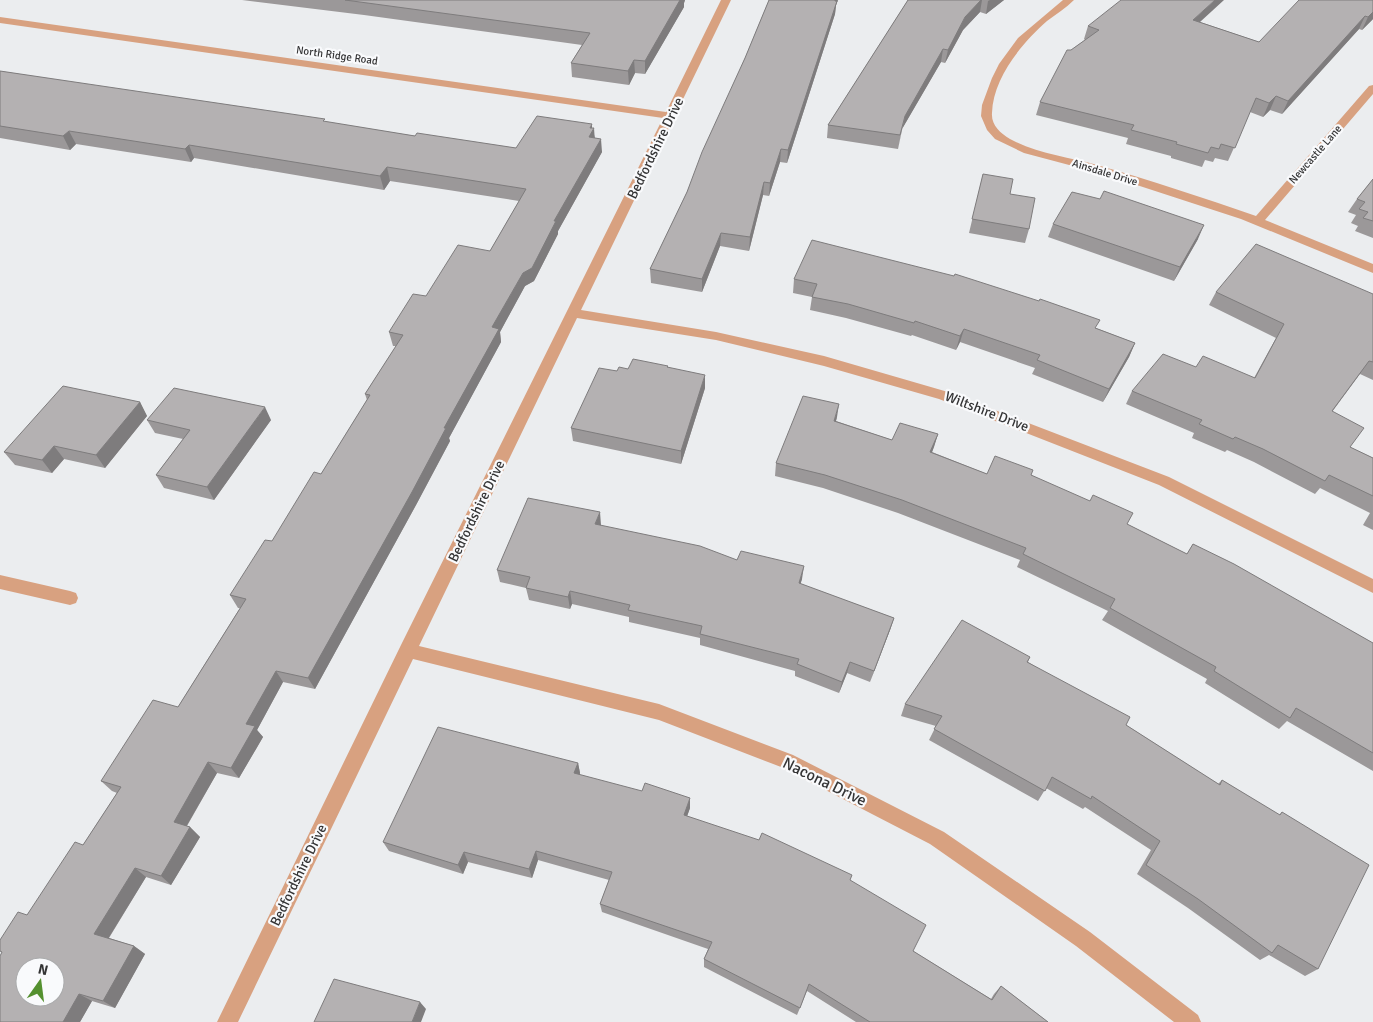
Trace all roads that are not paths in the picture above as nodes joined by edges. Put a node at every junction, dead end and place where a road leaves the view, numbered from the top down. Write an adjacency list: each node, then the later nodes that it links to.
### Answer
1 (726, 0): 5 (street, Bedfordshire Drive)
2 (1069, 0): 6 (street, Ainsdale Drive)
3 (0, 20): 5 (street, North Ridge Road)
4 (1373, 88): 6 (street, Newcastle Lane)
5 (671, 116): 8 (street, Bedfordshire Drive)
6 (1258, 221): 7 (street, Ainsdale Drive)
7 (1373, 269)
8 (575, 313): 10 (street, Wiltshire Drive); 12 (street, Bedfordshire Drive)
9 (0, 582): 11 (street)
10 (1373, 586)
11 (70, 598)
12 (407, 650): 13 (street, Bedfordshire Drive); 14 (street, Nacona Drive)
13 (227, 1022)
14 (1190, 1022)

